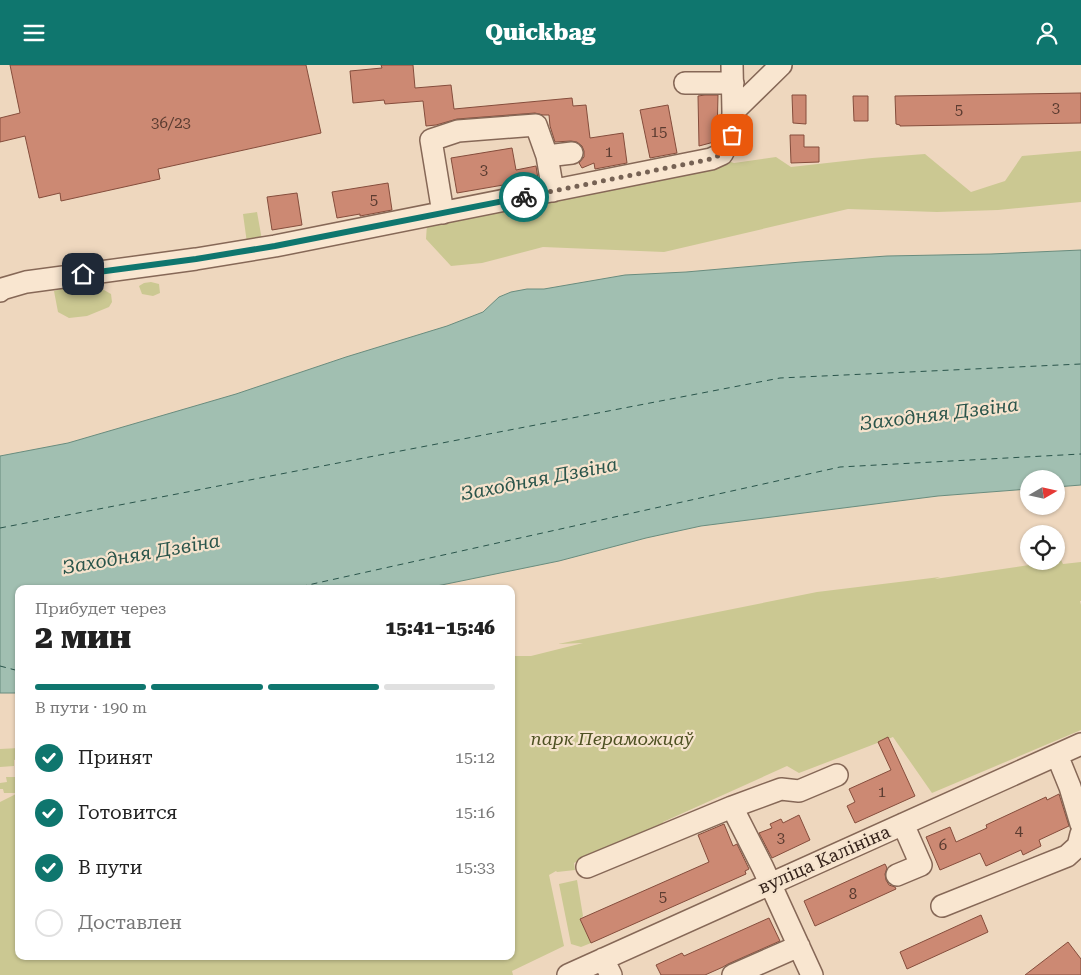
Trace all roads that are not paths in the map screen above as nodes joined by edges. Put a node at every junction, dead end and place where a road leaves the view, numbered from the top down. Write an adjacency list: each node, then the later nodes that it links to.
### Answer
1 (781, 65): 4 (street)
2 (732, 74): 3 (street); 4 (street)
3 (685, 83)
4 (733, 112): 7 (street)
5 (572, 153): 6 (street)
6 (547, 156): 7 (street); 8 (street)
7 (553, 191): 8 (street)
8 (443, 213): 9 (street)
9 (1, 289)
10 (1081, 744): 11 (street, вуліца Калініна)
11 (1056, 755): 14 (street, вуліца Калініна); 15 (street)
12 (838, 775): 13 (street)
13 (732, 807): 17 (street); 19 (street)
14 (903, 824): 18 (street); 19 (street, вуліца Калініна)
15 (1081, 824)
16 (1081, 834): 20 (street)
17 (587, 867)
18 (897, 875)
19 (770, 884): 21 (street); 22 (street, вуліца Калініна)
20 (942, 906)
21 (799, 946): 23 (street); 25 (street)
22 (607, 967): 24 (street, вуліца Калініна)
23 (741, 973)
24 (568, 975)
25 (812, 975)

